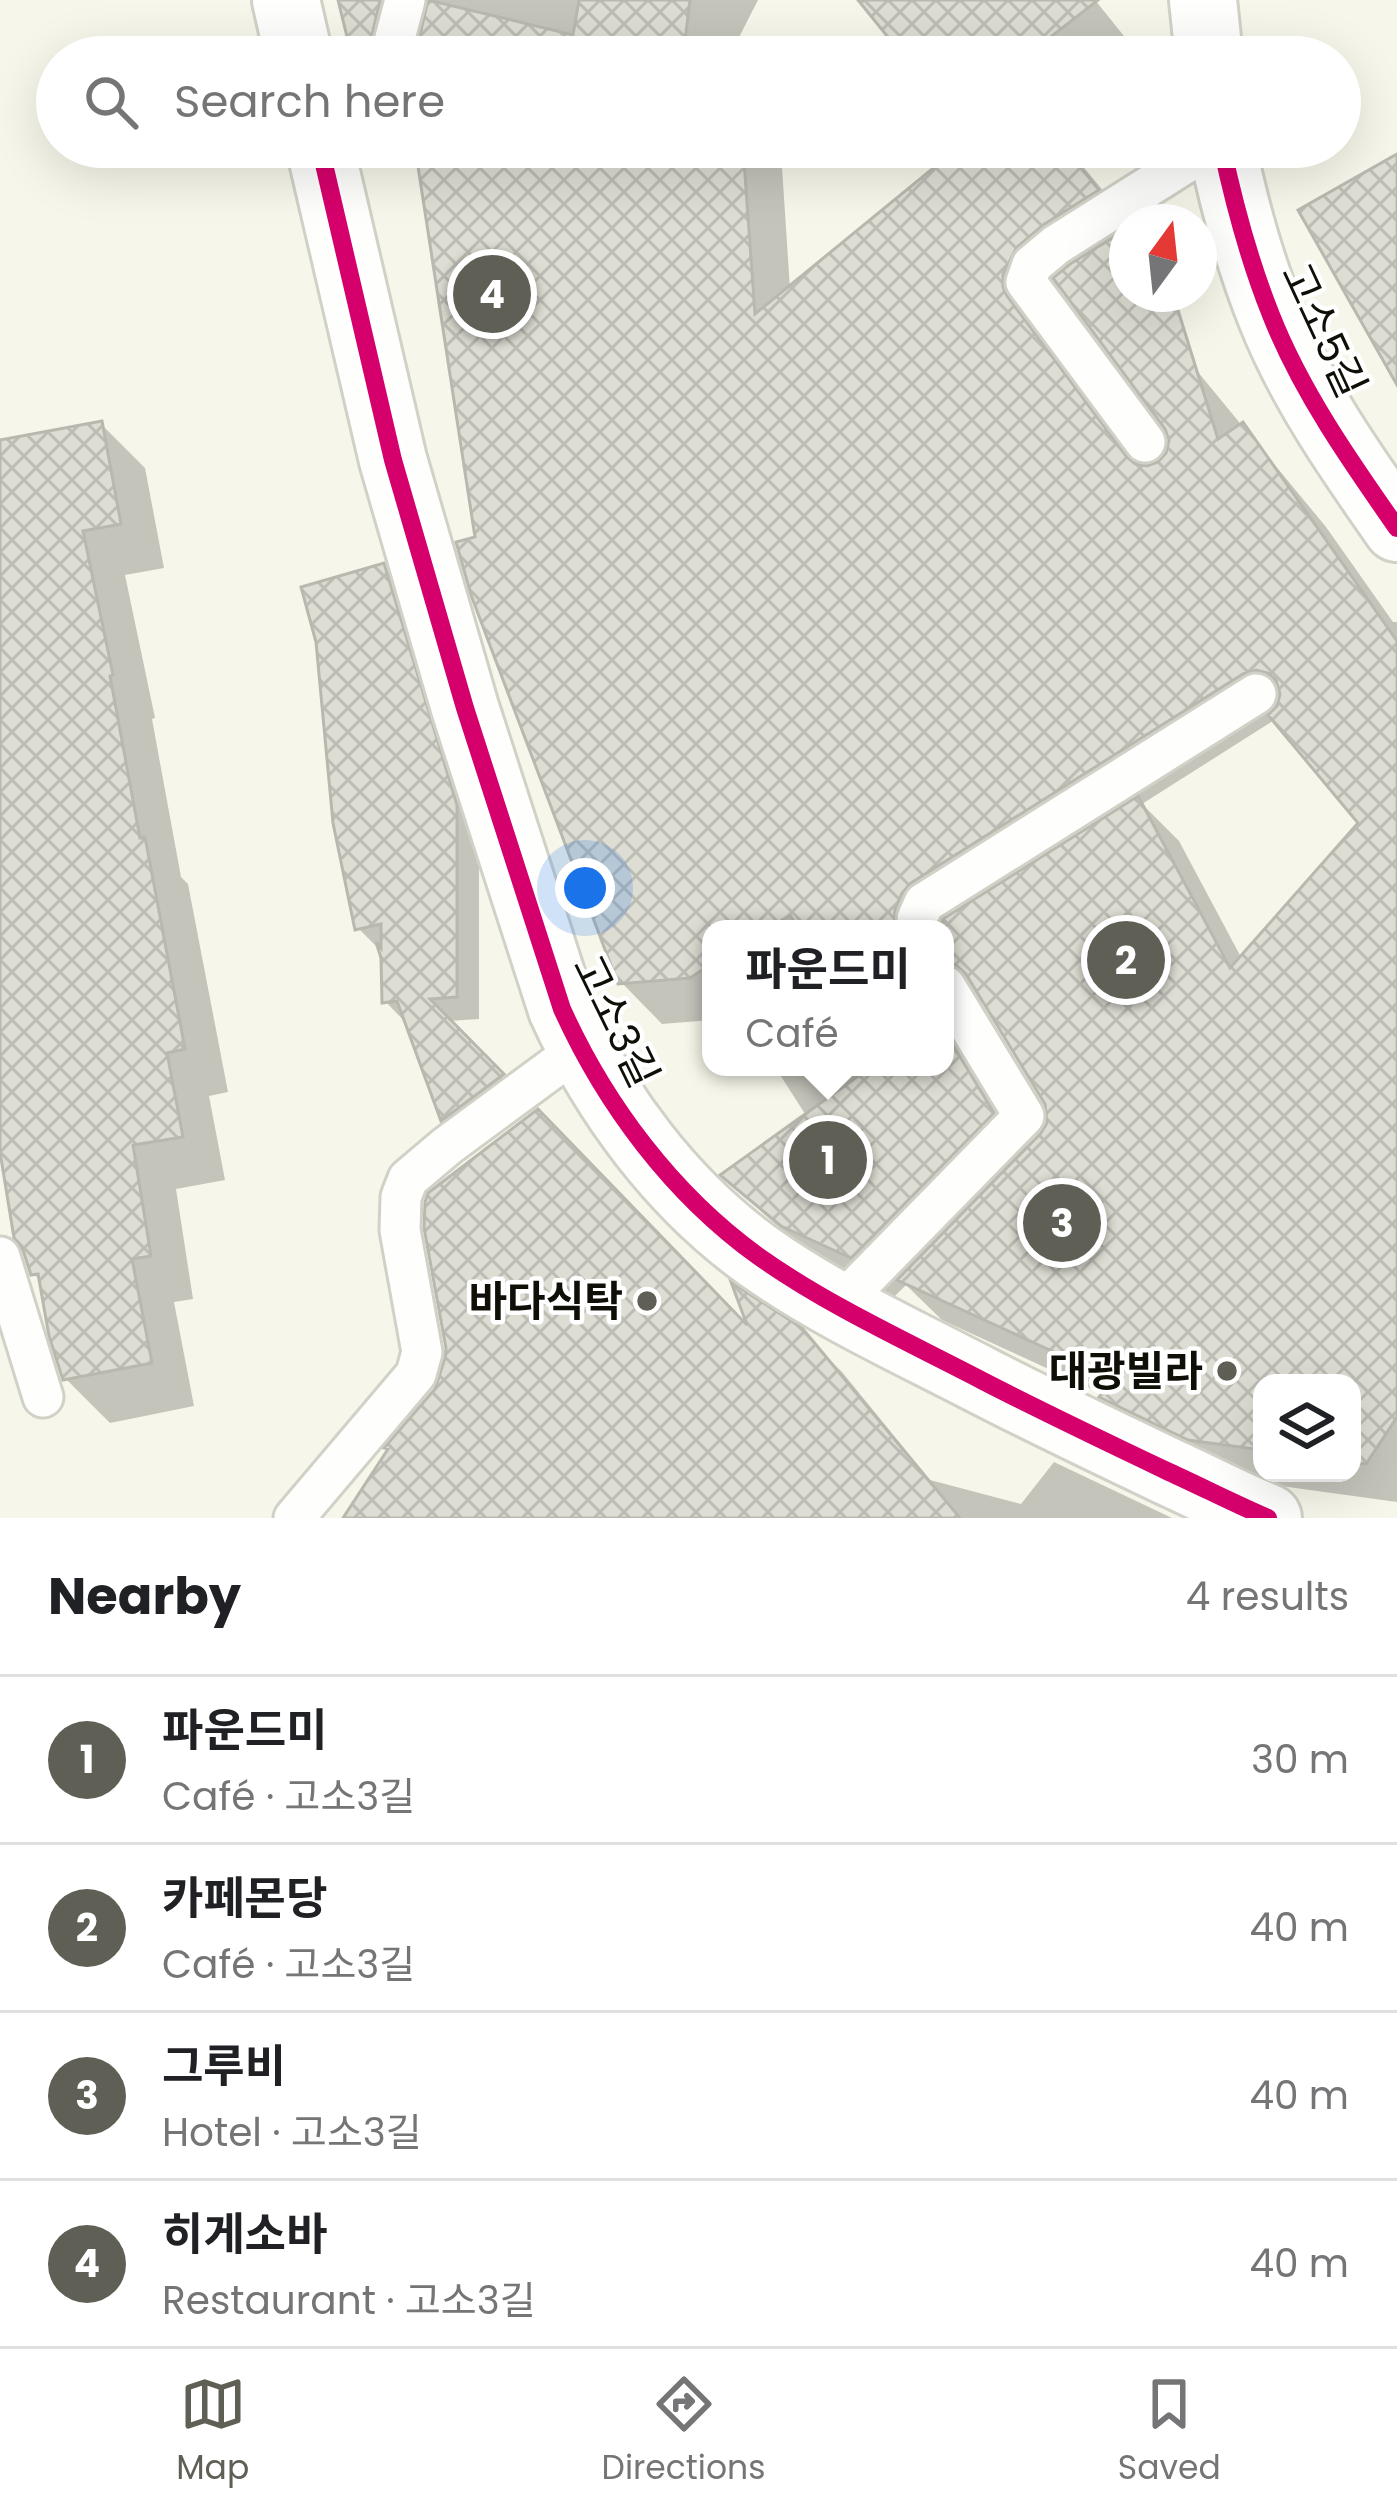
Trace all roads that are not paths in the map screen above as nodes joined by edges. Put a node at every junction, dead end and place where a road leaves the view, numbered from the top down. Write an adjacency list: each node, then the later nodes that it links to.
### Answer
1 (286, 0): 4 (street)
2 (405, 0): 5 (lane)
3 (1203, 0): 6 (street)
4 (294, 36)
5 (396, 36)
6 (1207, 36)
7 (325, 168): 15 (street, 고소3길)
8 (1178, 168): 10 (lane)
9 (1227, 168): 11 (street, 고소5길)
10 (1145, 442)
11 (1397, 528)
12 (1256, 694): 13 (lane)
13 (917, 920)
14 (954, 1001): 17 (lane)
15 (580, 1048): 17 (street, 고소3길); 19 (lane)
16 (0, 1257): 18 (lane)
17 (838, 1306): 20 (street, 고소3길)
18 (43, 1397)
19 (294, 1518)
20 (1268, 1518)

